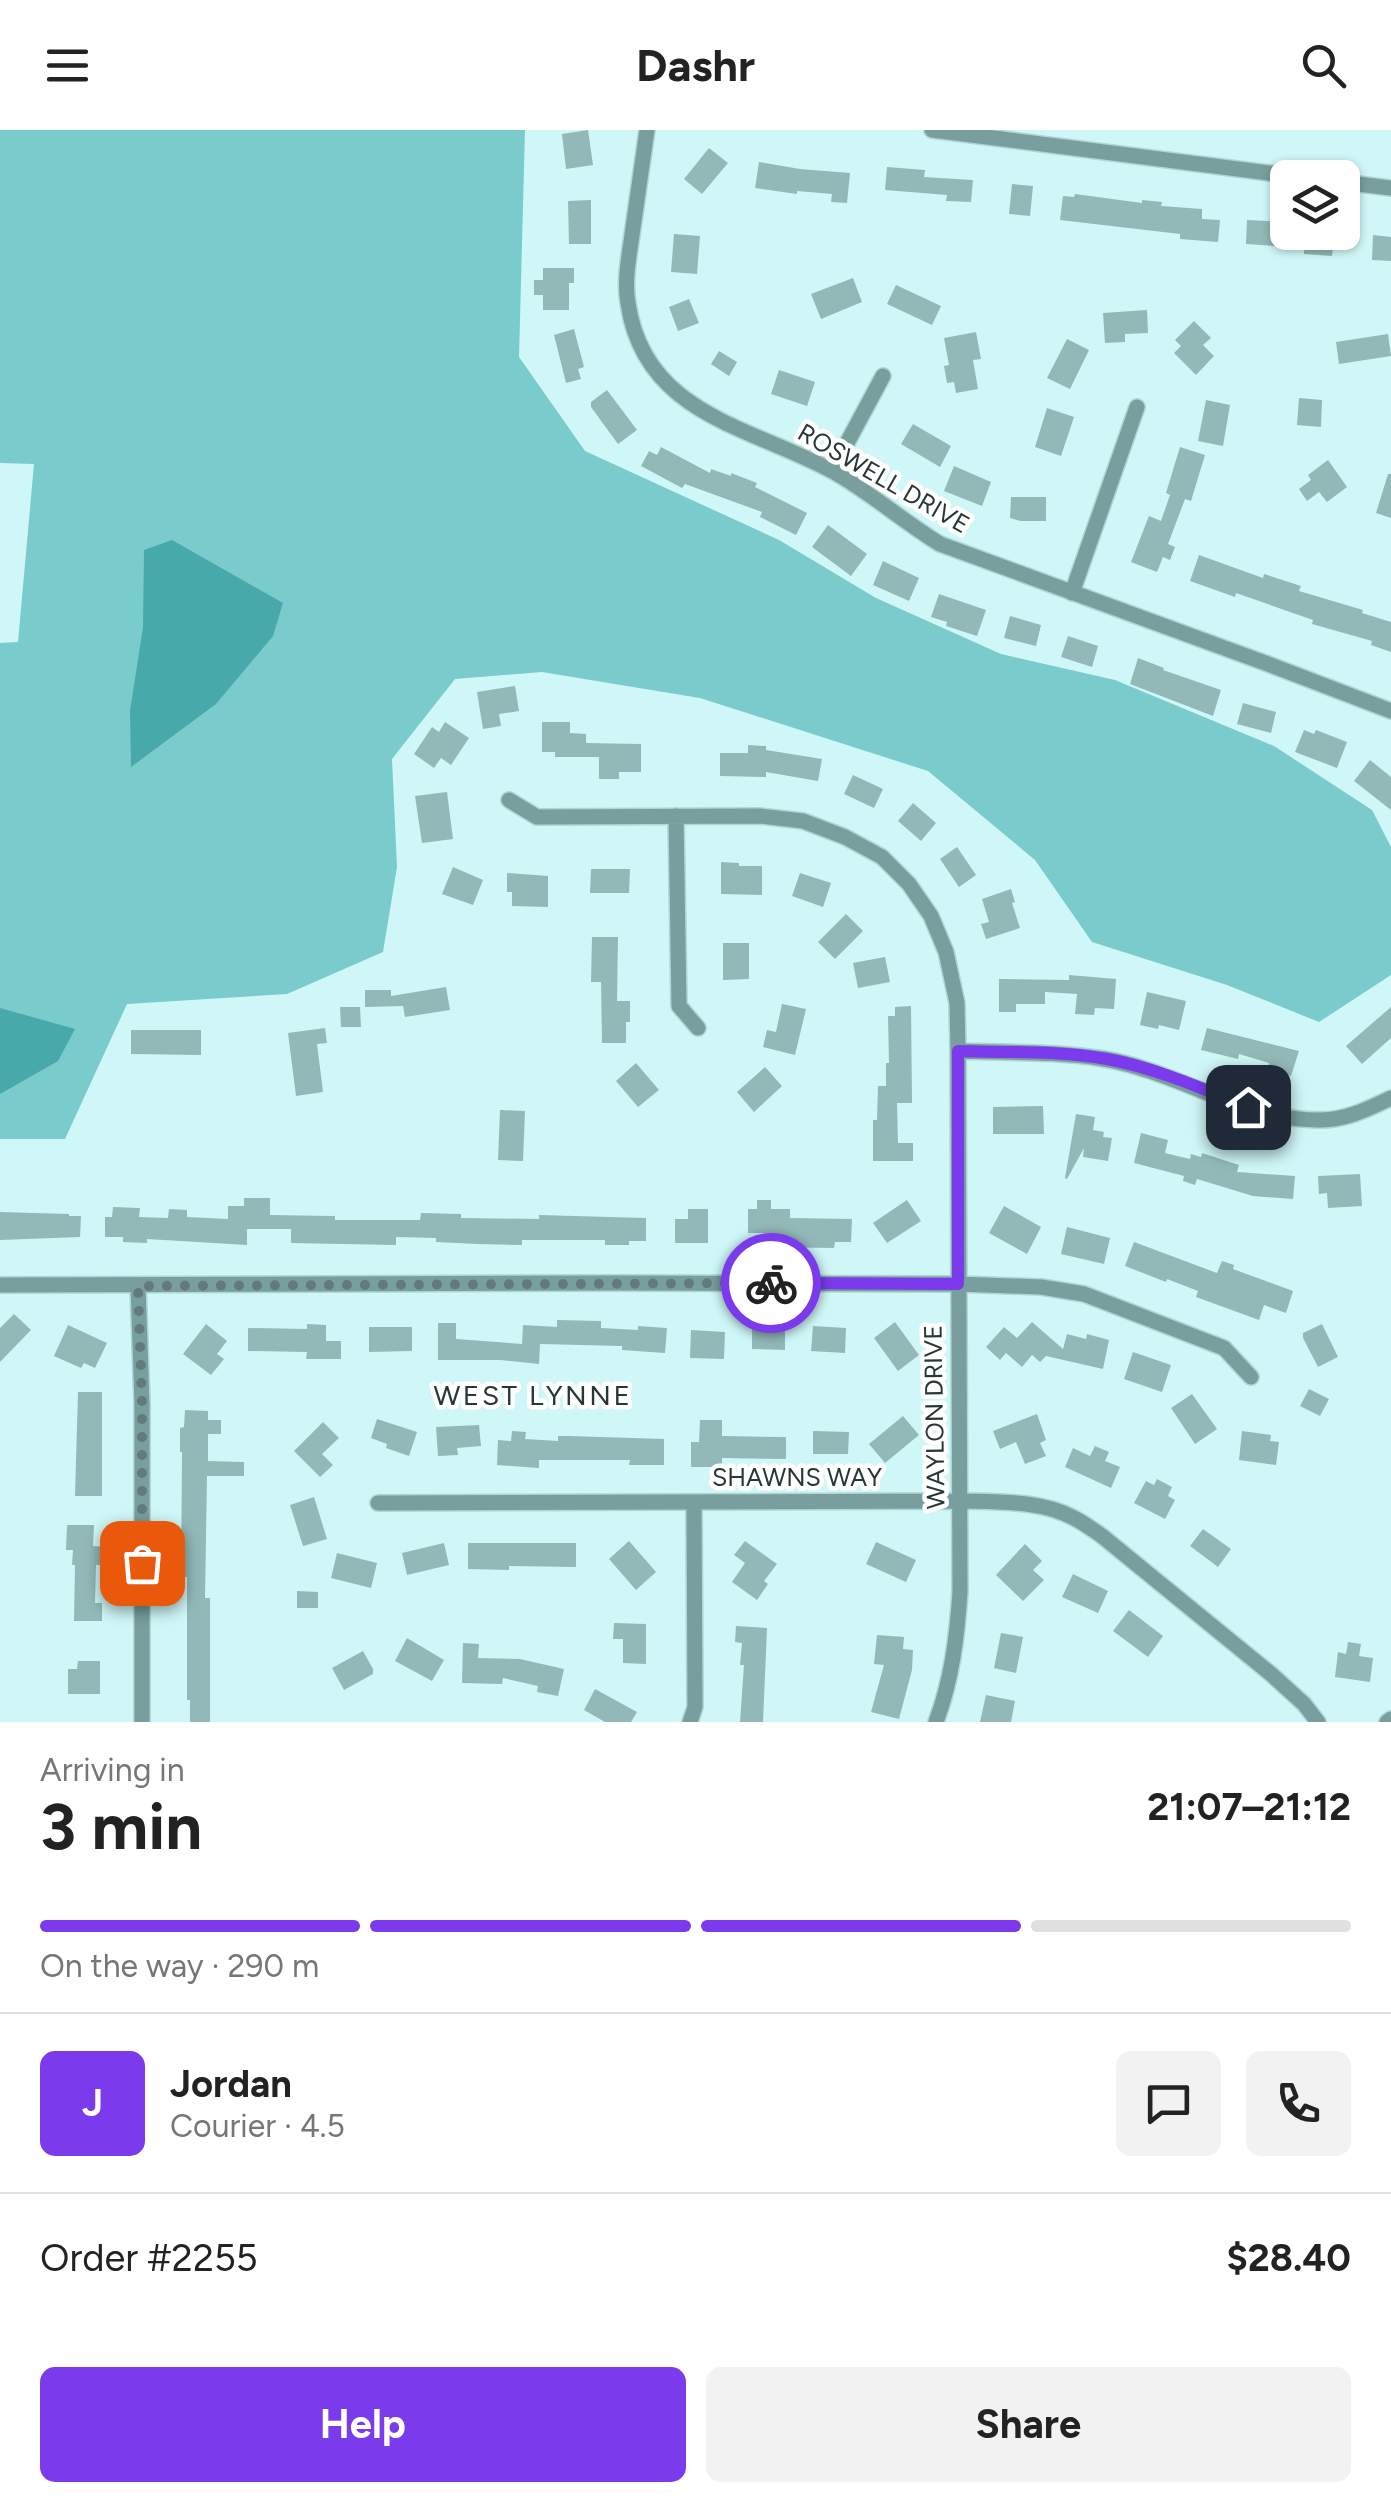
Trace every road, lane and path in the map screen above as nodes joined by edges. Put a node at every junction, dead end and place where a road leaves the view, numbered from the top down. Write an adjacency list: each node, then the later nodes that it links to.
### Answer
1 (647, 130): 8 (street, ROSWELL DRIVE)
2 (932, 130): 3 (street)
3 (1270, 173)
4 (1360, 184): 5 (street)
5 (1391, 188)
6 (883, 376): 8 (street)
7 (1136, 407): 9 (street)
8 (832, 471): 9 (street, ROSWELL DRIVE)
9 (1072, 593): 10 (street, ROSWELL DRIVE)
10 (1391, 711)
11 (509, 800): 12 (street, WAYLON DRIVE)
12 (676, 816): 13 (street); 14 (street, WAYLON DRIVE)
13 (698, 1028)
14 (958, 1051): 15 (street); 16 (street, WAYLON DRIVE)
15 (1391, 1098)
16 (958, 1284): 18 (street); 19 (street); 20 (street, WAYLON DRIVE)
17 (0, 1285): 18 (street)
18 (138, 1286): 23 (street)
19 (1251, 1376)
20 (960, 1501): 21 (street, SHAWNS WAY); 25 (street, WAYLON DRIVE); 26 (street, SHAWNS WAY)
21 (694, 1502): 22 (street, SHAWNS WAY); 24 (street)
22 (378, 1504)
23 (142, 1722)
24 (690, 1722)
25 (936, 1722)
26 (1318, 1722)

